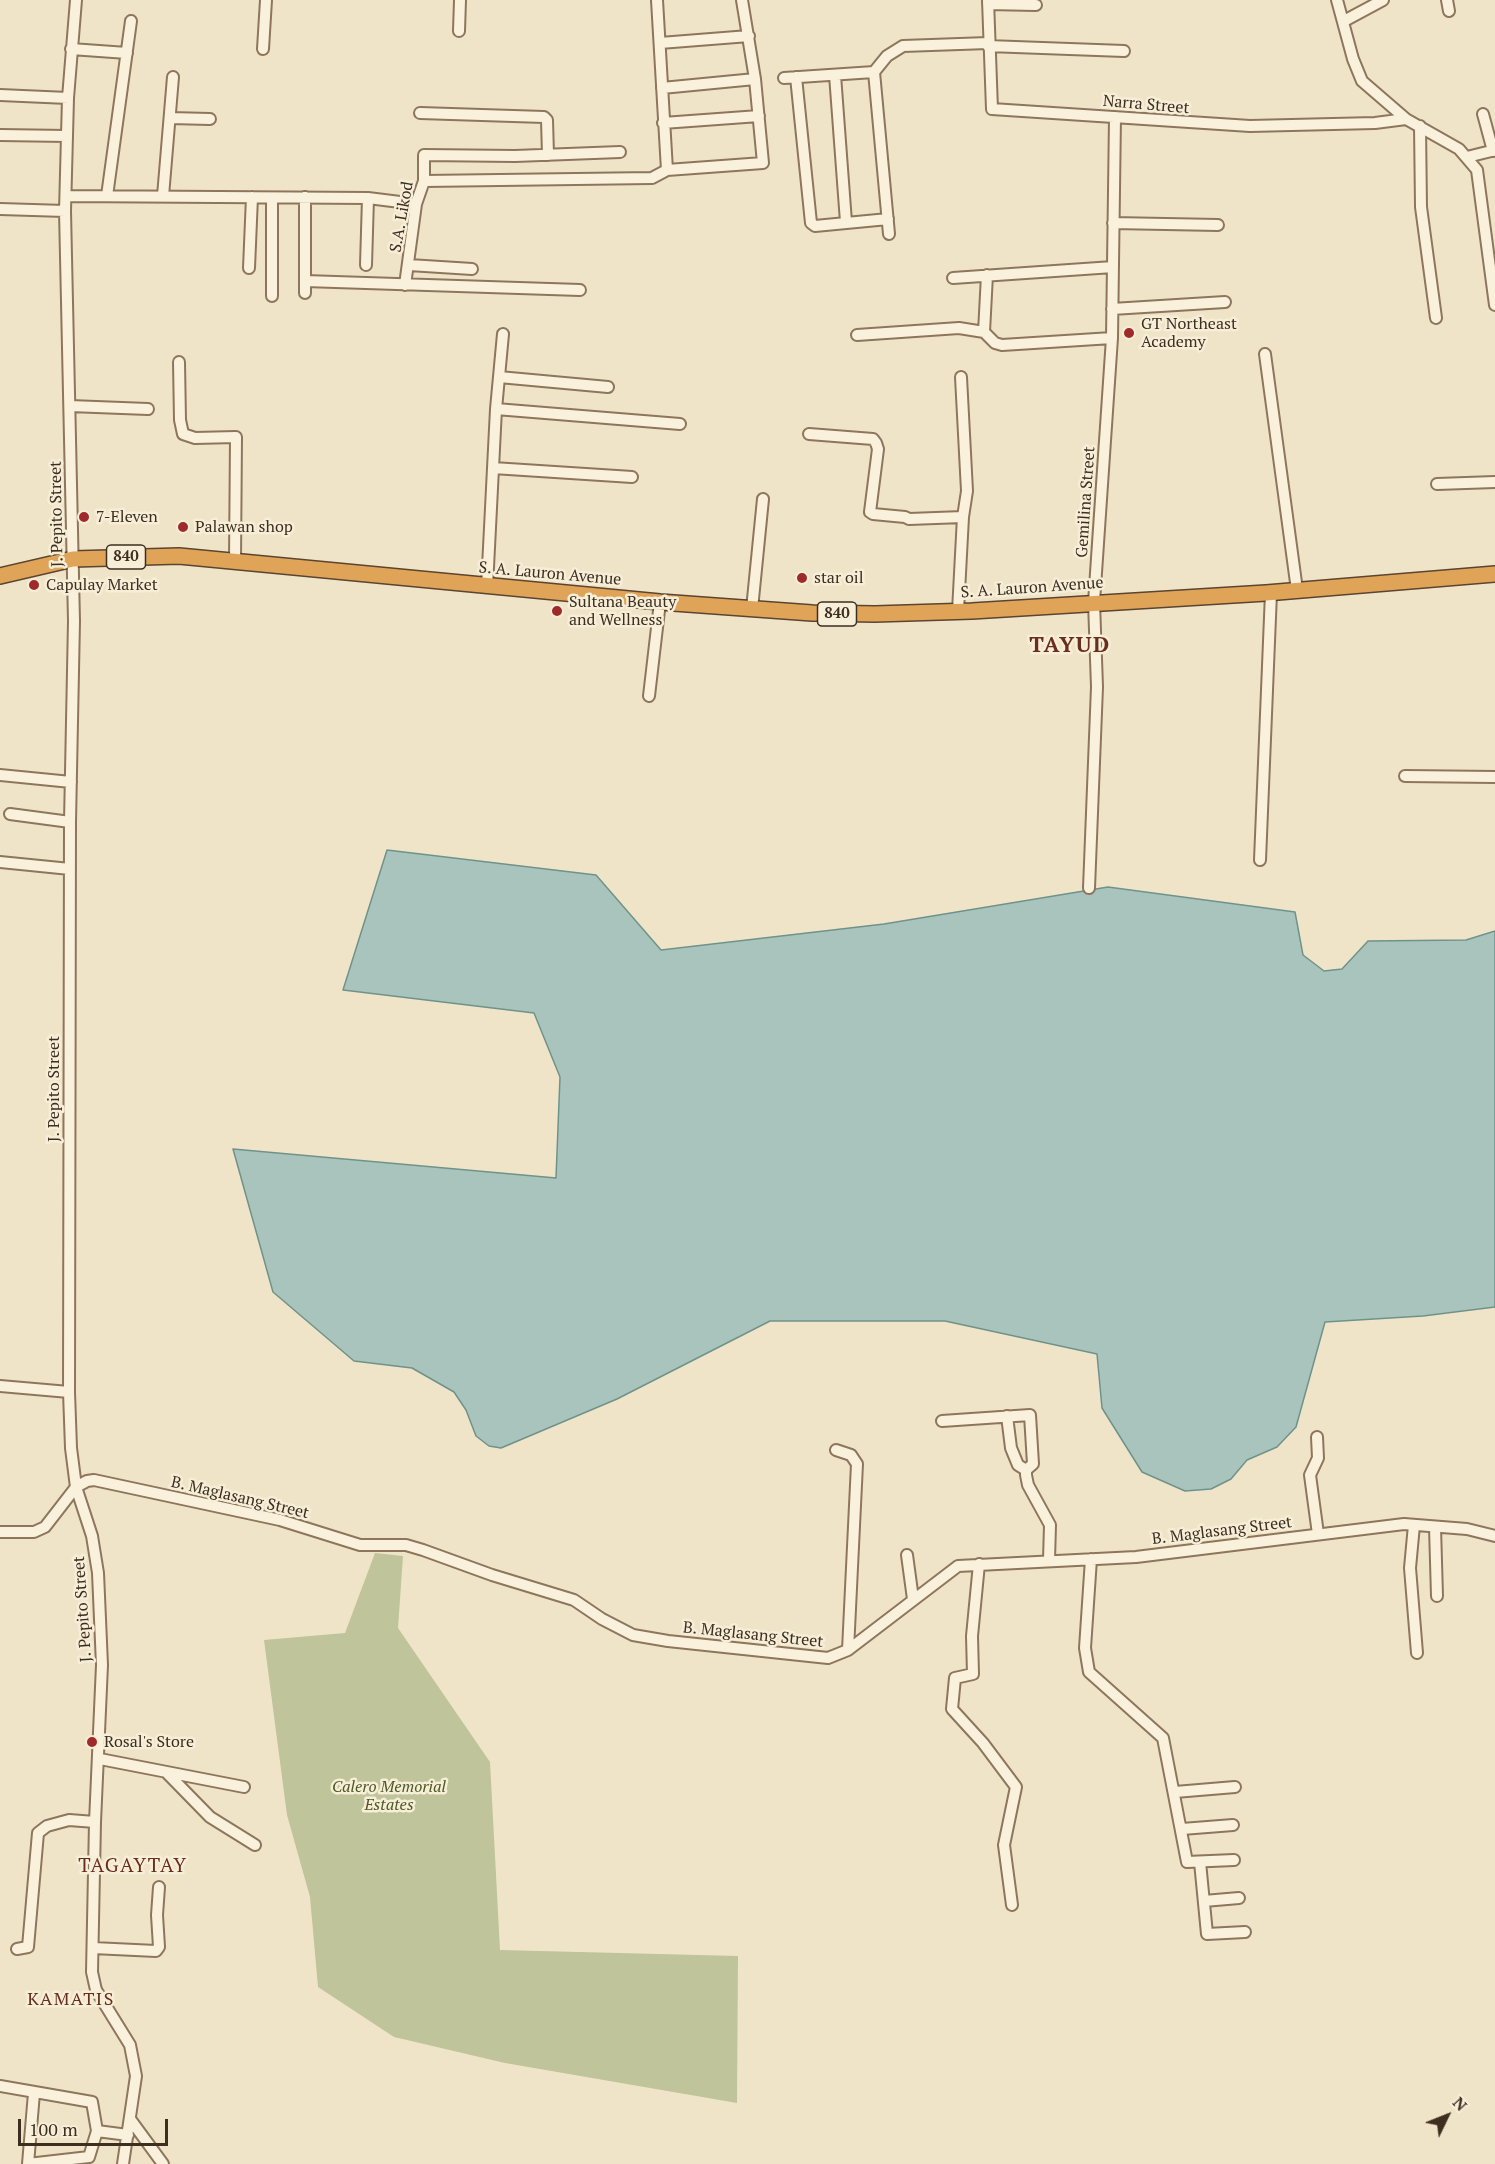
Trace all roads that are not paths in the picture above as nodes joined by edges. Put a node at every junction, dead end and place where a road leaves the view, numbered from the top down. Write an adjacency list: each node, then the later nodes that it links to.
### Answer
1 (76, 0): 17 (street, J. Pepito Street)
2 (266, 0): 16 (street)
3 (460, 0): 12 (street)
4 (657, 0): 14 (street)
5 (742, 0): 13 (street)
6 (1337, 0): 11 (street)
7 (1383, 0): 11 (street)
8 (988, 2): 9 (street); 15 (street, Narra Street)
9 (1036, 4)
10 (131, 21): 19 (street)
11 (1344, 21): 35 (street)
12 (459, 31)
13 (749, 36): 14 (street); 25 (street)
14 (660, 43): 26 (street)
15 (988, 45): 18 (street); 20 (street); 32 (street, Narra Street)
16 (263, 49)
17 (71, 50): 19 (street); 28 (street, J. Pepito Street)
18 (1124, 51)
19 (127, 53): 47 (street)
20 (874, 72): 21 (street); 56 (street)
21 (835, 75): 23 (street); 57 (street)
22 (173, 77): 33 (street)
23 (796, 77): 24 (street); 57 (street)
24 (784, 78)
25 (755, 79): 26 (street); 31 (street)
26 (662, 88): 36 (street)
27 (0, 95): 28 (street)
28 (68, 98): 39 (street, J. Pepito Street)
29 (420, 113): 42 (street)
30 (1483, 114): 40 (street)
31 (759, 116): 36 (street); 44 (street)
32 (1115, 117): 35 (street, Narra Street); 58 (street, Gemilina Street)
33 (170, 118): 34 (street); 48 (street)
34 (210, 119)
35 (1406, 119): 37 (street)
36 (663, 123): 44 (street)
37 (1420, 126): 43 (street); 76 (street)
38 (0, 135): 39 (street)
39 (67, 136): 46 (street, J. Pepito Street)
40 (1494, 150): 43 (street)
41 (620, 152): 42 (street)
42 (548, 155): 45 (street, S.A. Likod)
43 (1467, 157): 74 (street)
44 (667, 170): 45 (street)
45 (424, 181): 53 (street, S.A. Likod)
46 (67, 196): 47 (street); 55 (street, J. Pepito Street)
47 (107, 196): 48 (street)
48 (164, 196): 49 (street)
49 (252, 197): 51 (street); 64 (street)
50 (305, 197): 51 (street); 52 (street); 68 (street)
51 (272, 198): 72 (street)
52 (368, 198): 53 (street); 61 (street)
53 (416, 204): 62 (street, S.A. Likod)
54 (0, 210): 55 (street)
55 (65, 211): 86 (street, J. Pepito Street)
56 (888, 219): 57 (street); 60 (street)
57 (846, 222)
58 (1113, 223): 59 (street); 63 (street, Gemilina Street)
59 (1218, 225)
60 (889, 234)
61 (366, 265)
62 (409, 265): 65 (street); 69 (street, S.A. Likod)
63 (1113, 267): 66 (street); 75 (street, Gemilina Street)
64 (249, 268)
65 (472, 269)
66 (987, 274): 67 (street); 77 (street)
67 (952, 278)
68 (305, 281): 69 (street); 71 (street)
69 (405, 285): 70 (street)
70 (580, 290)
71 (305, 292)
72 (272, 296)
73 (1225, 302): 75 (street)
74 (1495, 305)
75 (1113, 309): 80 (street, Gemilina Street)
76 (1436, 318)
77 (984, 332): 79 (street); 80 (street)
78 (503, 334): 83 (street)
79 (857, 335)
80 (1112, 338): 105 (street, Gemilina Street)
81 (1265, 354): 102 (street)
82 (179, 362): 98 (street)
83 (499, 377): 85 (street); 88 (street)
84 (961, 377): 96 (street)
85 (608, 387)
86 (70, 406): 87 (street); 97 (street, J. Pepito Street)
87 (148, 409)
88 (496, 409): 89 (street); 91 (street)
89 (680, 424)
90 (808, 434): 96 (street)
91 (493, 468): 92 (street); 101 (street)
92 (632, 477)
93 (1495, 482): 94 (street)
94 (1437, 484)
95 (763, 500): 106 (street)
96 (963, 517): 107 (street)
97 (73, 559): 98 (highway, S. A. Lauron Avenue / 840); 100 (highway, S. A. Lauron Avenue / 840); 112 (street, J. Pepito Street)
98 (236, 561): 101 (highway, S. A. Lauron Avenue / 840)
99 (1495, 574): 102 (highway, S. A. Lauron Avenue / 840)
100 (0, 576)
101 (487, 586): 104 (highway, S. A. Lauron Avenue / 840)
102 (1297, 590): 103 (highway, S. A. Lauron Avenue / 840)
103 (1271, 592): 105 (highway, S. A. Lauron Avenue / 840); 115 (street)
104 (660, 602): 106 (highway, S. A. Lauron Avenue / 840); 108 (street)
105 (1094, 602): 107 (highway, S. A. Lauron Avenue / 840); 118 (street, Gemilina Street)
106 (752, 609): 107 (highway, S. A. Lauron Avenue / 840)
107 (958, 611)
108 (649, 696)
109 (0, 775): 112 (street)
110 (1405, 776): 111 (street)
111 (1495, 777)
112 (71, 782): 114 (street, J. Pepito Street)
113 (10, 814): 114 (street)
114 (70, 822): 117 (street, J. Pepito Street)
115 (1260, 860)
116 (0, 862): 117 (street)
117 (70, 869): 120 (street, J. Pepito Street)
118 (1089, 888)
119 (0, 1386): 120 (street)
120 (69, 1392): 126 (street, J. Pepito Street)
121 (1006, 1416): 122 (street); 125 (street); 125 (street)
122 (942, 1422)
123 (1317, 1437): 130 (street)
124 (836, 1450): 138 (street)
125 (1026, 1470): 134 (street)
126 (76, 1487): 129 (street); 138 (street, B. Maglasang Street); 140 (street, J. Pepito Street)
127 (1414, 1525): 128 (street, B. Maglasang Street); 130 (street, B. Maglasang Street); 139 (street)
128 (1435, 1527): 131 (street, B. Maglasang Street); 136 (street)
129 (0, 1532)
130 (1318, 1534): 133 (street, B. Maglasang Street)
131 (1495, 1536)
132 (907, 1555): 137 (street)
133 (1091, 1559): 134 (street, B. Maglasang Street); 144 (street)
134 (1048, 1560): 135 (street, B. Maglasang Street)
135 (979, 1564): 137 (street, B. Maglasang Street); 154 (street)
136 (1437, 1596)
137 (913, 1599): 138 (street, B. Maglasang Street)
138 (848, 1650)
139 (1417, 1653)
140 (100, 1760): 141 (street); 145 (street, J. Pepito Street)
141 (167, 1773): 142 (street); 148 (street)
142 (244, 1787)
143 (1235, 1787): 144 (street)
144 (1175, 1792): 147 (street)
145 (95, 1822): 156 (street, J. Pepito Street); 157 (street)
146 (1233, 1825): 147 (street)
147 (1182, 1829): 150 (street)
148 (255, 1845)
149 (1234, 1860): 150 (street)
150 (1200, 1862): 153 (street)
151 (159, 1887): 156 (street)
152 (1239, 1898): 153 (street)
153 (1204, 1901): 155 (street)
154 (1012, 1905)
155 (1245, 1932)
156 (93, 1948): 160 (street, J. Pepito Street)
157 (17, 1949)
158 (0, 2086): 159 (street)
159 (34, 2093): 161 (street); 163 (street)
160 (130, 2119): 162 (street, J. Pepito Street); 165 (street)
161 (96, 2131): 162 (street); 163 (street)
162 (128, 2135): 164 (street, J. Pepito Street)
163 (28, 2164)
164 (123, 2164)
165 (164, 2164)

